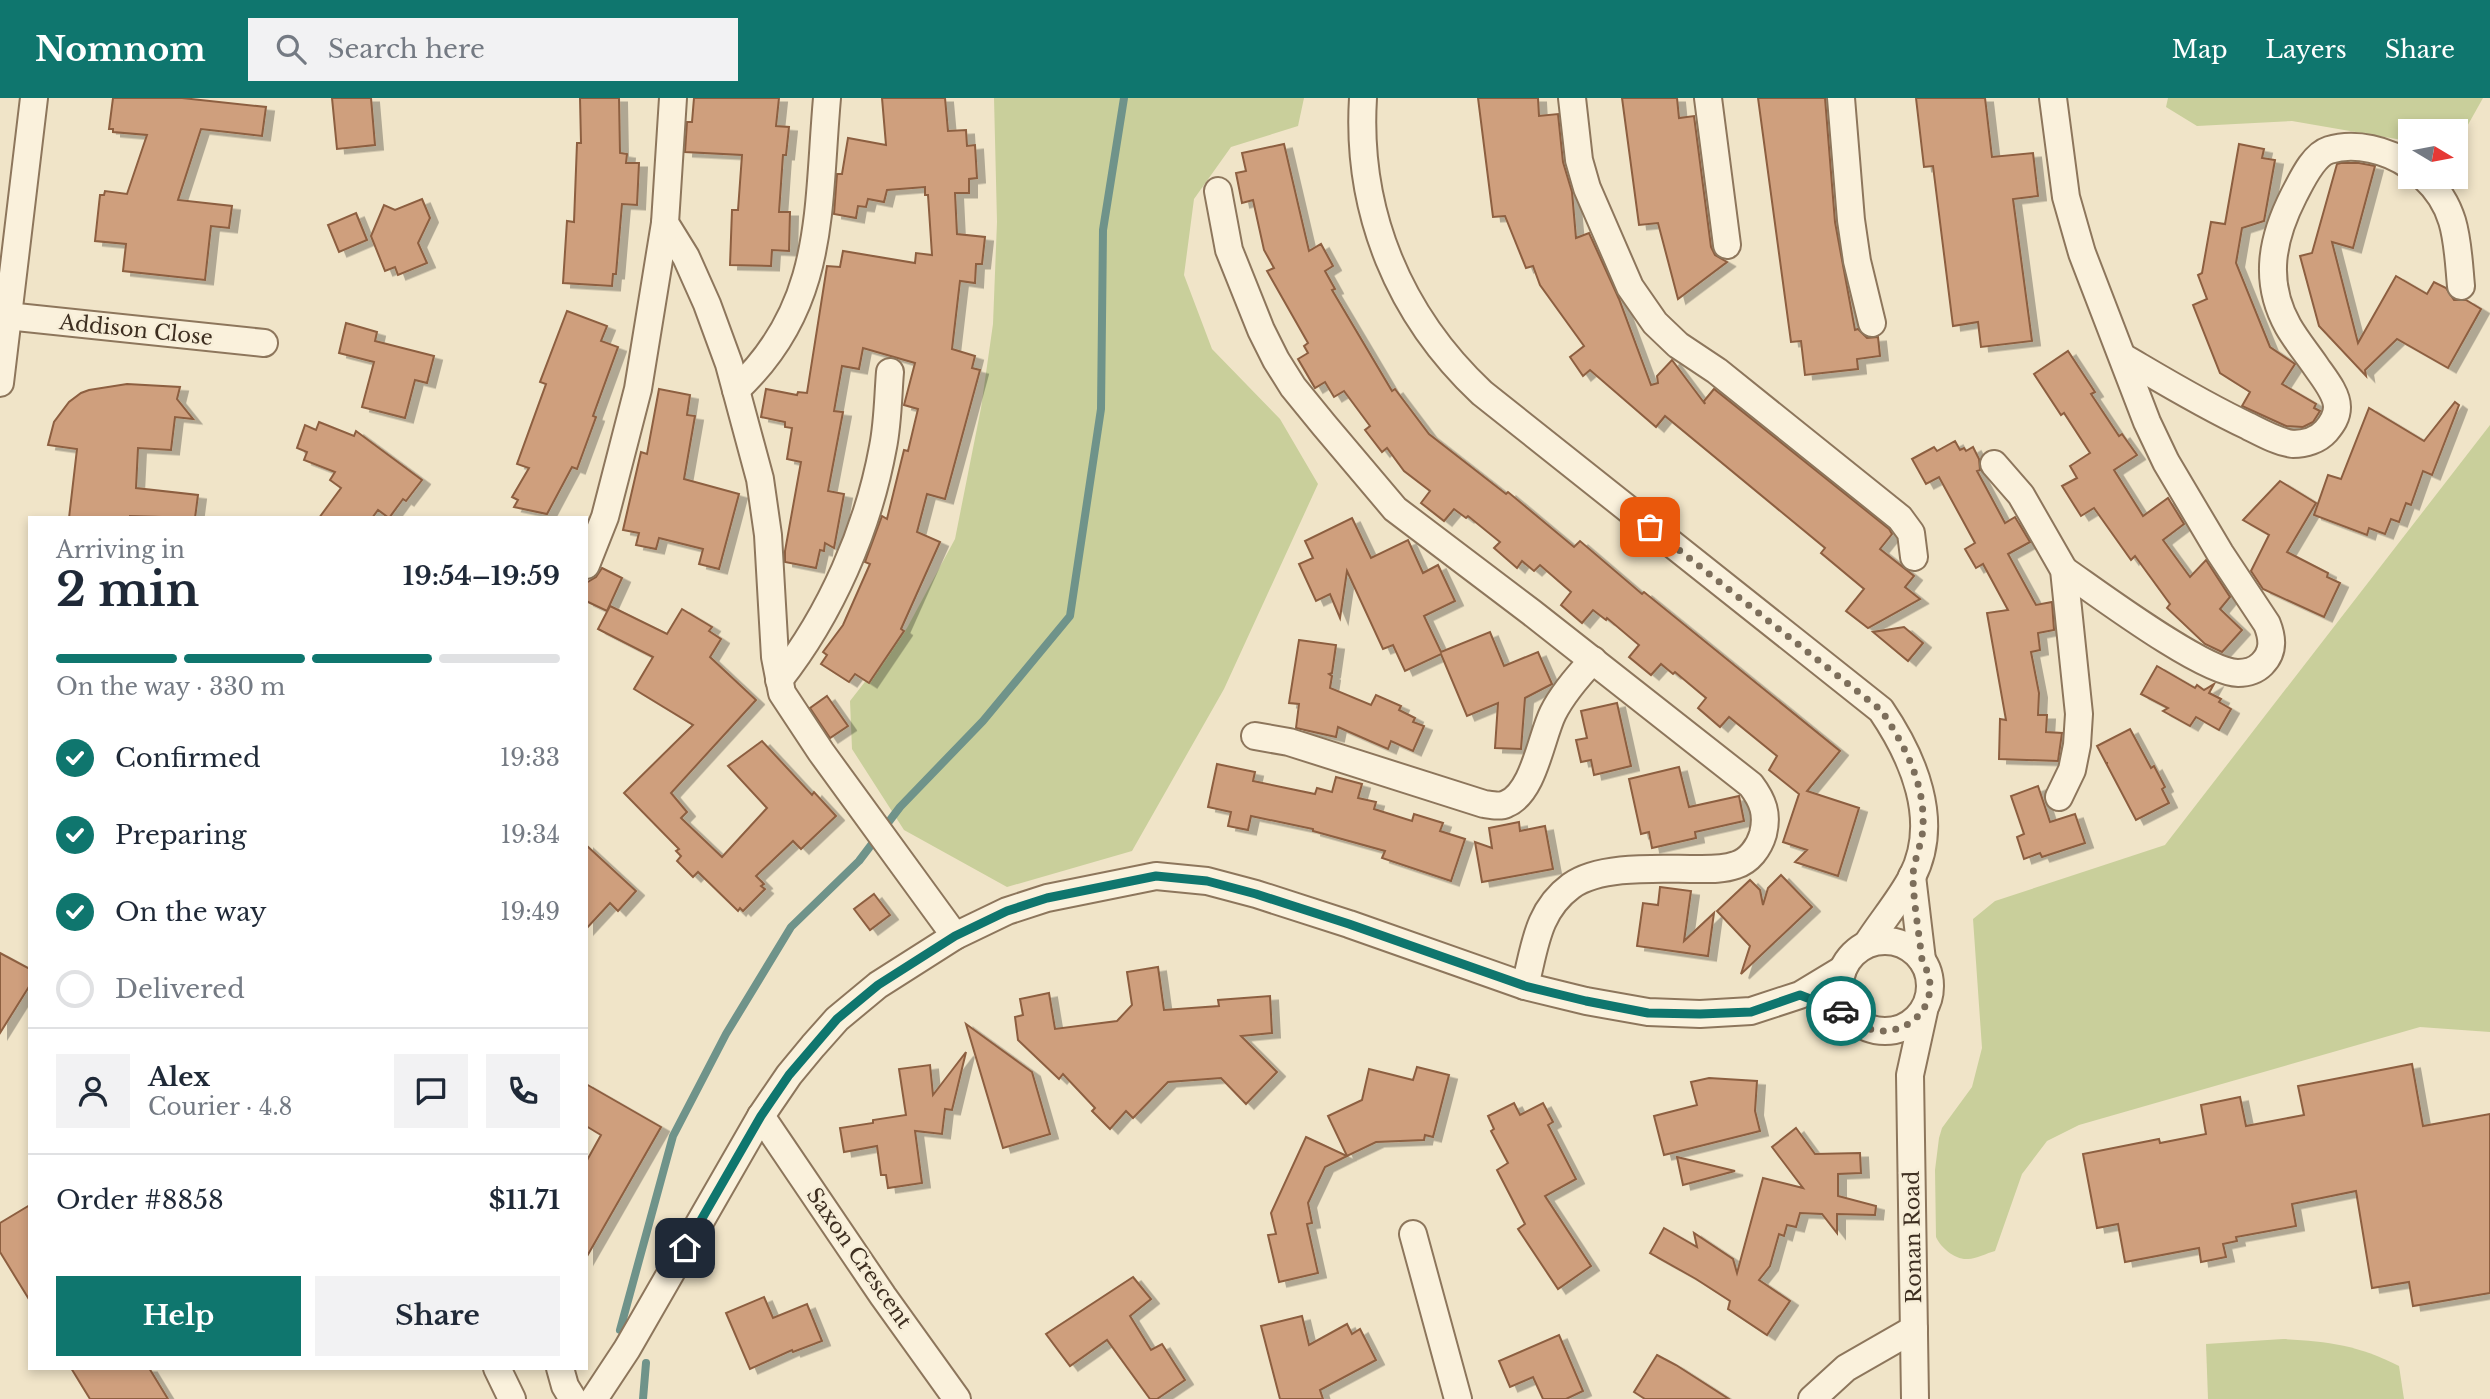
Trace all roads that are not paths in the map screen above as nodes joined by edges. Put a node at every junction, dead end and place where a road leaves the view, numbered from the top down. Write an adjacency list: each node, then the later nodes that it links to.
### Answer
1 (34, 98): 15 (street)
2 (673, 98): 12 (street)
3 (827, 98): 21 (street)
4 (1363, 98): 30 (street)
5 (1572, 98): 23 (street)
6 (1708, 98): 13 (street)
7 (1841, 98): 16 (street)
8 (2053, 98): 18 (street)
9 (2398, 158): 18 (street)
10 (2437, 189): 14 (street)
11 (1218, 191): 26 (street)
12 (665, 223): 21 (street); 24 (street)
13 (1727, 245)
14 (2461, 286)
15 (7, 316): 17 (street, Addison Close); 20 (street)
16 (1872, 323)
17 (264, 343)
18 (2123, 357): 25 (street)
19 (890, 372): 27 (street)
20 (0, 383)
21 (736, 390): 27 (street)
22 (1994, 464): 25 (street)
23 (1914, 557)
24 (588, 560)
25 (2064, 569): 29 (street)
26 (1594, 660): 28 (street); 35 (street)
27 (779, 680): 31 (street)
28 (1255, 736)
29 (2059, 797)
30 (1912, 876): 32 (street); 33 (street)
31 (955, 936): 35 (street); 41 (street)
32 (1867, 944): 33 (street); 34 (street)
33 (1922, 960): 37 (street)
34 (1843, 969): 36 (street); 38 (street)
35 (1525, 986): 36 (street)
36 (1800, 995): 38 (street)
37 (1924, 1011): 39 (street); 40 (street, Ronan Road)
38 (1849, 1014): 39 (street)
39 (1886, 1031): 40 (street, Ronan Road)
40 (1910, 1075): 43 (street, Ronan Road)
41 (761, 1116): 48 (street); 49 (street, Saxon Crescent)
42 (1413, 1234): 50 (street)
43 (1914, 1329): 51 (street); 52 (street, Ronan Road)
44 (498, 1370): 46 (street)
45 (561, 1370): 47 (street)
46 (512, 1399)
47 (573, 1399)
48 (594, 1399)
49 (957, 1399)
50 (1458, 1399)
51 (1812, 1399)
52 (1916, 1399)

